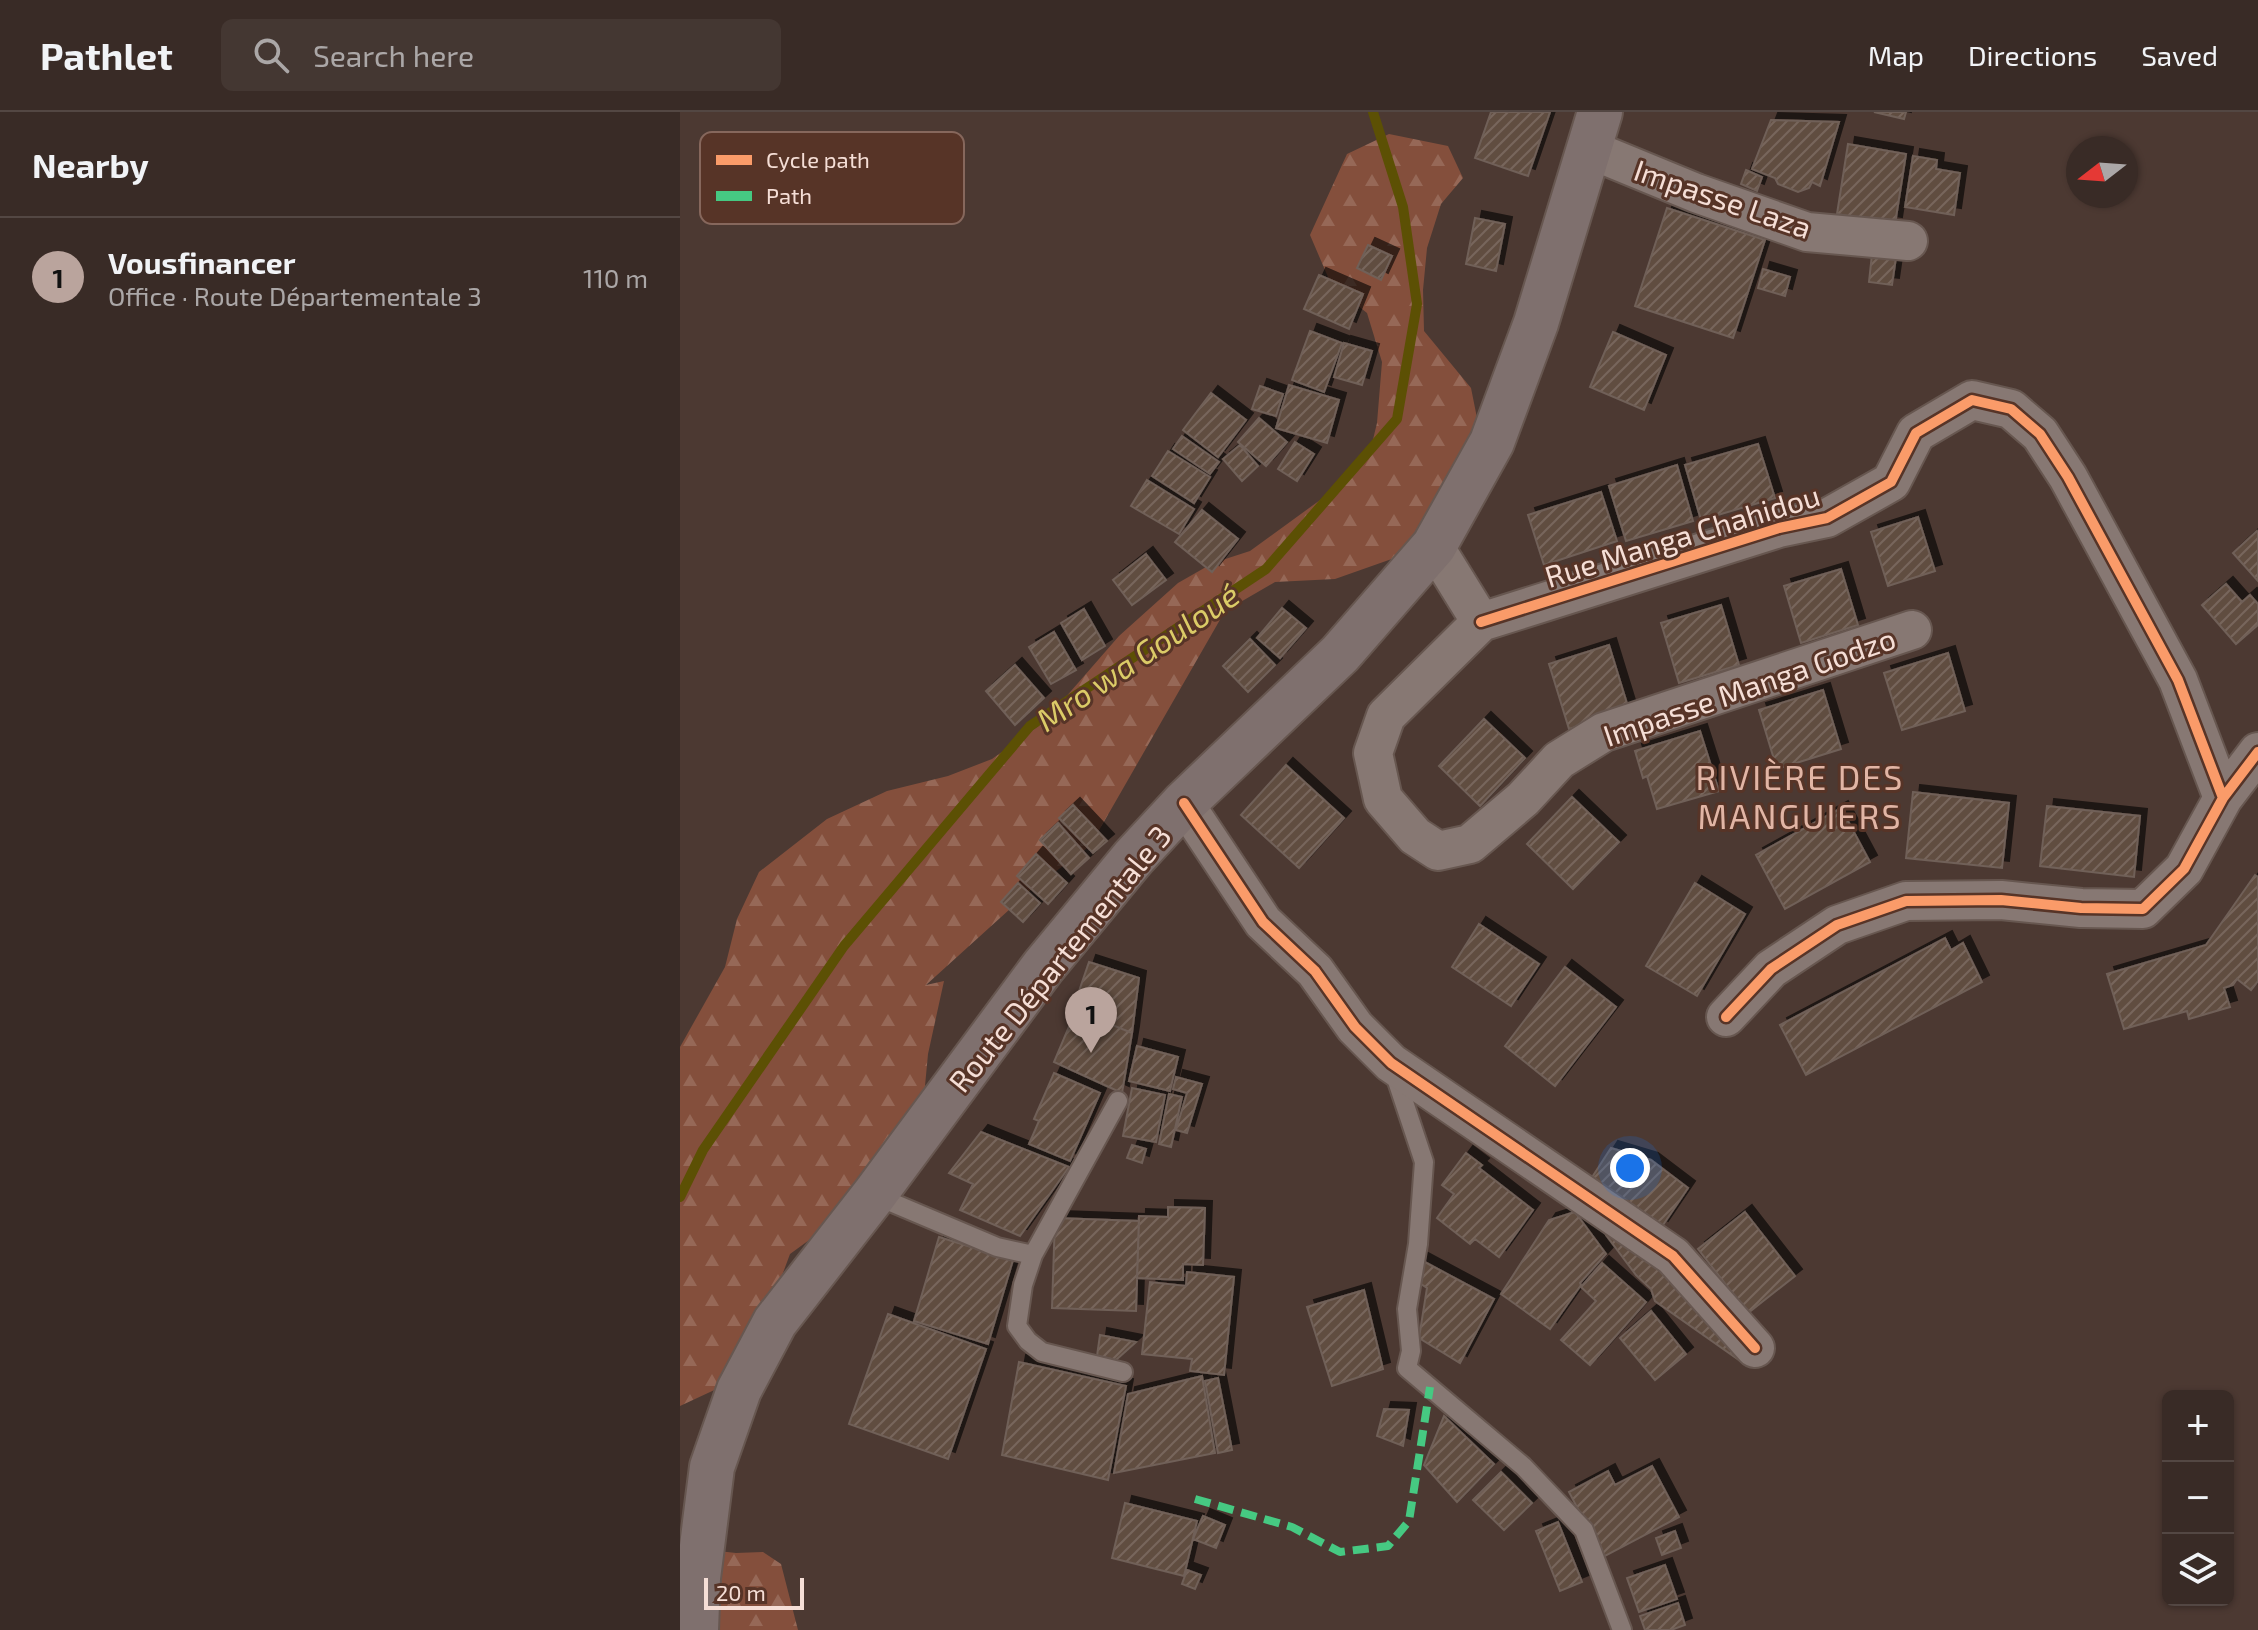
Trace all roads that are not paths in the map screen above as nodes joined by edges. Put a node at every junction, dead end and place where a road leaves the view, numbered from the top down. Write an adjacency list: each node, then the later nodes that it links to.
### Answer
1 (1595, 131): 2 (street, Impasse Laza); 3 (main road, Route Départementale 3)
2 (1908, 241)
3 (1434, 546): 4 (street); 8 (main road, Route Départementale 3)
4 (1481, 622): 5 (street, Impasse Manga Godzo); 7 (street, Rue Manga Chahidou)
5 (1912, 630)
6 (2258, 752): 7 (street)
7 (2223, 798): 9 (street)
8 (1184, 803): 10 (street); 12 (main road, Route Départementale 3)
9 (1726, 1017)
10 (1391, 1063): 14 (street); 17 (lane)
11 (1118, 1101): 13 (lane)
12 (874, 1195): 13 (lane); 16 (main road, Route Départementale 3)
13 (1033, 1255): 15 (lane)
14 (1755, 1348)
15 (1123, 1372)
16 (696, 1630)
17 (1622, 1630)

